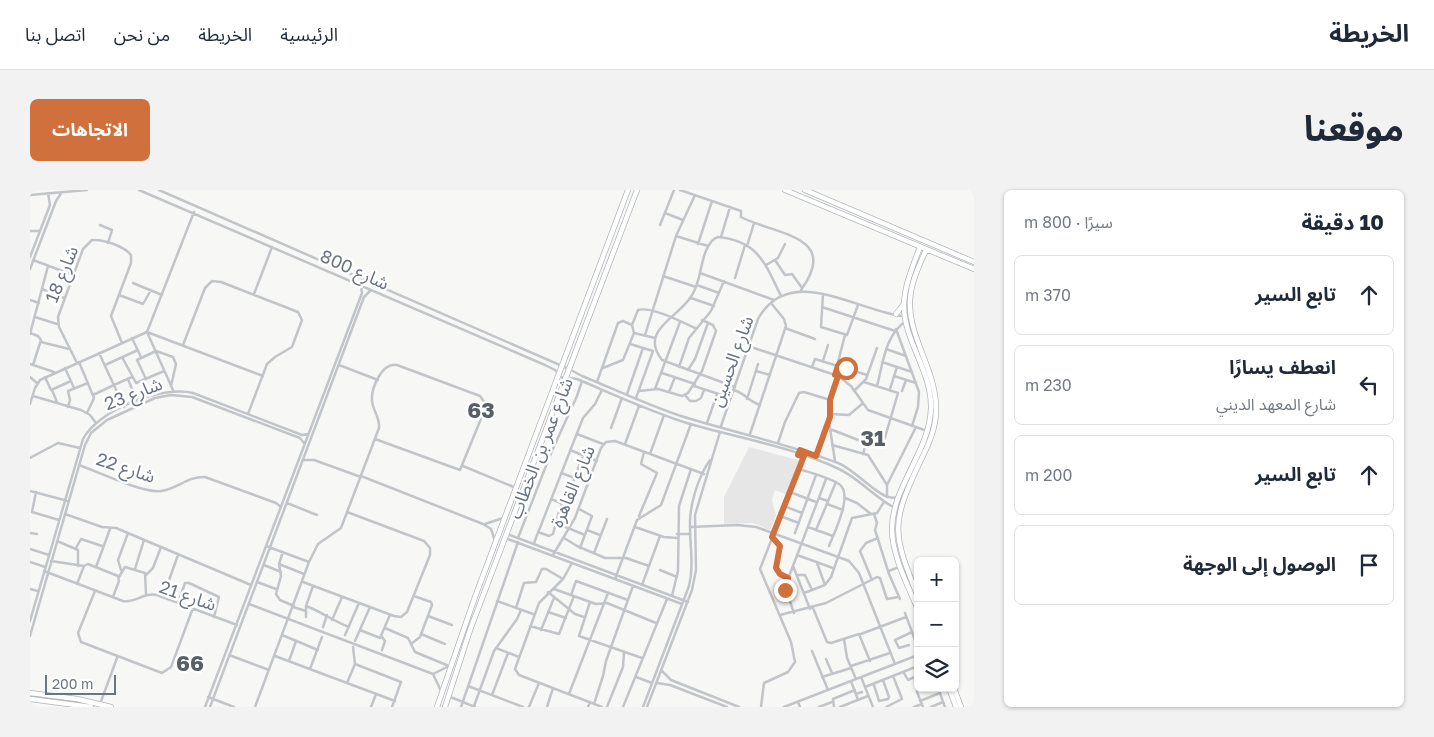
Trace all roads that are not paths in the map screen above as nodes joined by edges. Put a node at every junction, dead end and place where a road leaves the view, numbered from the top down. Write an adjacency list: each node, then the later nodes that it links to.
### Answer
1 (87, 190): 10 (street)
2 (139, 190): 16 (street, شارع 800)
3 (158, 190): 41 (street, شارع 800)
4 (628, 190): 40 (street, شارع عمر بن الخطاب)
5 (637, 190): 44 (street, شارع عمر بن الخطاب)
6 (674, 190): 17 (street)
7 (680, 190): 13 (street)
8 (784, 190): 32 (street)
9 (805, 190): 37 (street)
10 (62, 192): 11 (street); 35 (street)
11 (48, 194): 12 (street); 22 (street)
12 (30, 195)
13 (696, 195): 14 (street); 18 (street)
14 (712, 201): 15 (street); 27 (street)
15 (730, 207): 19 (street); 25 (street)
16 (194, 212): 29 (street, شارع 800); 62 (street)
17 (665, 213): 18 (street); 21 (street)
18 (683, 220): 24 (street)
19 (754, 223): 30 (street); 57 (street)
20 (100, 225): 26 (street)
21 (660, 225)
22 (40, 231): 23 (street); 34 (street)
23 (30, 232)
24 (676, 236): 27 (street); 48 (street)
25 (721, 237): 30 (street); 31 (street)
26 (108, 243): 47 (street, شارع 18); 59 (street)
27 (698, 244): 31 (street)
28 (785, 244): 36 (street)
29 (273, 246): 45 (street, شارع 800); 60 (street)
30 (746, 246): 38 (street); 49 (street)
31 (708, 247): 46 (street)
32 (920, 247): 33 (street); 71 (street)
33 (926, 250): 43 (street); 80 (street)
34 (30, 255)
35 (33, 260): 39 (street); 42 (street)
36 (776, 260): 38 (street); 57 (street)
37 (974, 262)
38 (766, 265): 63 (street)
39 (48, 266): 47 (street); 54 (street)
40 (599, 266): 44 (street); 127 (street, شارع عمر بن الخطاب)
41 (334, 267): 45 (street); 68 (street, شارع 800)
42 (30, 269)
43 (974, 269)
44 (607, 270): 134 (street, شارع عمر بن الخطاب)
45 (332, 272): 52 (street, شارع 800)
46 (700, 272): 50 (street); 53 (street)
47 (73, 275): 64 (street, شارع 18)
48 (663, 276): 53 (street); 76 (street)
49 (735, 278)
50 (724, 281): 58 (street); 67 (street)
51 (133, 283): 55 (street)
52 (361, 286): 56 (street, شارع 800); 100 (street)
53 (696, 286): 58 (street); 65 (street)
54 (42, 289): 64 (street); 69 (street)
55 (151, 290): 59 (street); 62 (street)
56 (371, 290): 73 (street, شارع 800); 100 (street)
57 (801, 290): 61 (street, شارع الحسين); 63 (street, شارع الحسين)
58 (719, 293): 74 (street)
59 (119, 294): 102 (street)
60 (254, 294): 104 (street); 147 (street)
61 (823, 294): 72 (street, شارع الحسين); 75 (street)
62 (162, 295): 92 (street)
63 (781, 296): 67 (street, شارع الحسين)
64 (65, 298): 86 (street, شارع 18)
65 (691, 298): 74 (street); 81 (street)
66 (30, 300): 69 (street)
67 (775, 300): 70 (street, شارع الحسين)
68 (410, 301): 73 (street); 127 (street, شارع 800)
69 (39, 303): 78 (street)
70 (770, 303): 90 (street); 106 (street, شارع الحسين)
71 (904, 304): 77 (street); 82 (street)
72 (858, 305): 77 (street, شارع الحسين); 79 (street)
73 (408, 306): 141 (street, شارع 800)
74 (714, 306): 83 (street)
75 (822, 306): 79 (street); 96 (street)
76 (653, 311): 81 (street); 87 (street); 95 (street)
77 (896, 314): 82 (street, شارع الحسين)
78 (35, 317): 86 (street); 88 (street)
79 (854, 317): 91 (street); 96 (street)
80 (911, 317): 82 (street, شارع الحسين); 214 (street)
81 (670, 318): 84 (street); 98 (street)
82 (905, 319): 91 (street); 214 (street)
83 (702, 320): 85 (street); 89 (street)
84 (680, 322): 89 (street); 121 (street)
85 (708, 323): 135 (street); 143 (street)
86 (58, 324): 110 (street, شارع 18)
87 (632, 325): 93 (street); 133 (street)
88 (31, 327): 94 (street)
89 (695, 328): 129 (street)
90 (786, 328): 99 (street); 115 (street)
91 (896, 330): 109 (street); 116 (street)
92 (148, 332): 97 (street); 104 (street); 112 (street)
93 (634, 333): 95 (street); 103 (street)
94 (30, 334): 101 (street)
95 (645, 335): 98 (street)
96 (845, 335): 128 (street)
97 (132, 338): 102 (street); 111 (street)
98 (655, 338): 113 (street)
99 (815, 338)
100 (346, 341): 126 (street); 215 (street)
101 (41, 342): 110 (street); 124 (street)
102 (122, 343): 114 (street)
103 (630, 344): 107 (street); 133 (street)
104 (184, 345): 147 (street)
105 (828, 345): 119 (street)
106 (748, 346): 115 (street); 170 (street, شارع الحسين)
107 (643, 348): 113 (street); 181 (street)
108 (876, 348): 146 (street)
109 (886, 349): 116 (street); 122 (street)
110 (70, 350): 120 (street, شارع 18)
111 (138, 350): 117 (street); 118 (street)
112 (156, 351): 118 (street); 136 (street); 167 (street)
113 (655, 351): 121 (street); 177 (street)
114 (99, 353): 120 (street); 125 (street)
115 (776, 355): 130 (street); 144 (street)
116 (906, 356): 140 (street)
117 (122, 357): 125 (street); 152 (street)
118 (141, 357): 155 (street)
119 (823, 361): 128 (street); 130 (street)
120 (78, 362): 132 (street); 163 (street, شارع 18)
121 (666, 362): 129 (street); 139 (street)
122 (882, 362): 131 (street); 168 (street)
123 (758, 364): 137 (street)
124 (32, 365): 138 (street)
125 (105, 365): 165 (street)
126 (339, 365): 156 (street); 237 (street)
127 (561, 366): 134 (street, شارع 800); 141 (street, شارع عمر بن الخطاب)
128 (838, 366): 145 (street); 146 (street)
129 (678, 367): 135 (street)
130 (812, 367): 145 (street)
131 (897, 367): 140 (street); 148 (street)
132 (65, 368): 138 (street); 159 (street)
133 (602, 368): 160 (street)
134 (570, 369): 142 (street, شارع 800); 153 (street, شارع عمر بن الخطاب)
135 (688, 370): 143 (street)
136 (164, 371): 155 (street); 167 (street)
137 (756, 371): 144 (street); 189 (street)
138 (56, 372): 150 (street)
139 (662, 372): 151 (street); 176 (street)
140 (912, 372): 164 (street)
141 (558, 374): 153 (street, شارع 800); 235 (street, شارع عمر بن الخطاب)
142 (580, 375): 157 (street); 160 (street, شارع 800)
143 (700, 375): 166 (street); 170 (street)
144 (770, 375): 195 (street)
145 (836, 375): 178 (street); 190 (street)
146 (867, 375): 161 (street)
147 (263, 376): 203 (street)
148 (894, 376): 158 (street); 172 (street)
149 (30, 377): 162 (street)
150 (45, 377): 162 (street); 173 (street)
151 (675, 377): 166 (street); 180 (street)
152 (132, 378): 154 (street); 155 (street)
153 (566, 378): 157 (street); 238 (street, شارع عمر بن الخطاب)
154 (128, 379): 165 (street); 191 (street)
155 (146, 379)
156 (378, 380): 218 (street); 244 (street)
157 (580, 380): 175 (street); 315 (street)
158 (906, 380): 164 (street); 179 (street)
159 (70, 381): 169 (street); 173 (street)
160 (597, 382): 181 (street, شارع 800)
161 (864, 382): 168 (street); 178 (street)
162 (37, 383): 185 (street)
163 (88, 383): 169 (street); 183 (street, شارع 18)
164 (917, 383): 210 (street)
165 (114, 385): 183 (street); 198 (street)
166 (694, 385): 171 (street); 184 (street)
167 (171, 386): 174 (street)
168 (877, 386): 172 (street)
169 (74, 388): 197 (street)
170 (734, 388): 188 (street, شارع الحسين); 189 (street)
171 (704, 389): 182 (street); 184 (street)
172 (890, 389): 204 (street)
173 (52, 390): 193 (street)
174 (173, 390): 191 (street, شارع 23); 203 (street, شارع 23)
175 (602, 390): 186 (street); 216 (street)
176 (656, 390): 177 (street); 180 (street)
177 (639, 391): 187 (street)
178 (854, 391): 194 (street)
179 (902, 391)
180 (669, 392): 184 (street)
181 (627, 394): 187 (street, شارع 800)
182 (718, 394): 188 (street); 207 (street)
183 (93, 395): 200 (street)
184 (685, 395)
185 (32, 396): 192 (street); 193 (street)
186 (622, 398): 196 (street); 211 (street)
187 (636, 398): 199 (street, شارع 800)
188 (731, 398): 209 (street, شارع الحسين)
189 (747, 399): 195 (street)
190 (830, 400): 201 (street); 219 (street)
191 (138, 402): 198 (street, شارع 23)
192 (30, 404)
193 (57, 404): 197 (street)
194 (862, 404): 201 (street); 204 (street)
195 (760, 405): 217 (street)
196 (639, 406): 202 (street); 222 (street)
197 (68, 407): 200 (street)
198 (125, 409): 203 (street, شارع 23); 206 (street, شارع 23); 243 (street, شارع 23)
199 (666, 410): 202 (street); 207 (street, شارع 800)
200 (87, 413): 206 (street)
201 (831, 414): 205 (street)
202 (664, 415): 208 (street); 229 (street)
203 (247, 416): 215 (street, شارع 23); 220 (street, شارع 23)
204 (891, 418): 210 (street); 223 (street)
205 (829, 421): 212 (street); 234 (street)
206 (96, 423): 225 (street, شارع 23)
207 (707, 423): 209 (street, شارع 800)
208 (691, 424): 213 (street); 242 (street)
209 (721, 426): 217 (street, شارع 800)
210 (914, 427): 214 (street); 255 (street)
211 (611, 428)
212 (830, 429): 224 (street); 230 (street)
213 (720, 432): 232 (street); 248 (street, شارع الحسين)
214 (930, 432): 263 (street); 382 (street)
215 (309, 433): 220 (street)
216 (577, 434): 221 (street); 226 (street)
217 (750, 434): 219 (street, شارع 800)
218 (375, 439): 244 (street); 250 (street)
219 (778, 443): 227 (street, شارع 800)
220 (304, 444): 256 (street)
221 (603, 444): 222 (street, شارع القاهرة); 239 (street, شارع القاهرة)
222 (625, 444): 228 (street, شارع القاهرة)
223 (883, 444)
224 (832, 445): 230 (street); 240 (street)
225 (80, 448): 236 (street); 241 (street, شارع 23)
226 (570, 450): 231 (street); 247 (street)
227 (800, 450): 232 (street); 234 (street, شارع 800)
228 (644, 452): 229 (street, شارع القاهرة); 287 (street)
229 (650, 454): 242 (street, شارع القاهرة)
230 (864, 454): 255 (street)
231 (583, 455): 239 (street); 251 (street)
232 (798, 455): 233 (street)
233 (804, 456): 246 (street); 271 (street)
234 (816, 456): 240 (street, شارع 800)
235 (527, 457): 238 (street); 257 (street, شارع عمر بن الخطاب)
236 (30, 458)
237 (303, 460): 250 (street); 258 (street)
238 (535, 460): 310 (street, شارع عمر بن الخطاب)
239 (597, 461): 254 (street, شارع القاهرة)
240 (835, 462): 262 (street, شارع 800)
241 (75, 463): 243 (street, شارع 22); 268 (street, شارع 23)
242 (676, 464): 245 (street, شارع القاهرة); 287 (street)
243 (79, 465): 269 (street, شارع 23); 276 (street, شارع 22)
244 (463, 466): 257 (street)
245 (691, 469): 248 (street, شارع القاهرة); 312 (street)
246 (799, 469): 249 (street); 261 (street)
247 (561, 473): 251 (street); 267 (street)
248 (705, 474): 293 (street, شارع الحسين); 295 (street, شارع الحسين)
249 (816, 475): 252 (street); 264 (street)
250 (361, 477): 280 (street); 291 (street)
251 (575, 478): 254 (street); 274 (street)
252 (826, 479): 253 (street); 265 (street)
253 (836, 482): 266 (street); 272 (street)
254 (589, 483): 278 (street, شارع القاهرة)
255 (888, 485): 262 (street)
256 (288, 488): 258 (street); 276 (street)
257 (516, 488): 286 (street, شارع عمر بن الخطاب)
258 (292, 490): 273 (street)
259 (30, 491): 260 (street)
260 (36, 492): 268 (street); 289 (street)
261 (790, 492): 264 (street); 275 (street)
262 (887, 497): 263 (street); 271 (street)
263 (899, 497): 277 (street)
264 (808, 498): 270 (street); 281 (street)
265 (819, 498): 270 (street); 272 (street)
266 (845, 498): 279 (street); 283 (street)
267 (551, 499): 274 (street); 302 (street)
268 (64, 500): 269 (street); 289 (street, شارع 23)
269 (68, 501): 282 (street, شارع 23)
270 (817, 502): 296 (street)
271 (883, 502): 277 (street); 283 (street)
272 (827, 503): 279 (street); 300 (street)
273 (287, 504): 284 (street); 328 (street)
274 (562, 504): 292 (street)
275 (784, 506): 281 (street); 285 (street)
276 (281, 507): 325 (street)
277 (895, 508): 352 (street)
278 (579, 509): 298 (street, شارع القاهرة); 299 (street)
279 (843, 510): 313 (street)
280 (347, 512): 343 (street); 394 (street)
281 (802, 513): 290 (street)
282 (65, 514): 297 (street); 319 (street, شارع 23)
283 (873, 514): 317 (street); 340 (street)
284 (317, 515)
285 (780, 516): 290 (street); 304 (street)
286 (505, 517): 291 (street); 320 (street, شارع عمر بن الخطاب)
287 (639, 518): 294 (street)
288 (607, 519): 309 (street)
289 (59, 520): 335 (street, شارع 23)
290 (799, 523): 305 (street)
291 (484, 524): 320 (street)
292 (558, 524): 298 (street); 302 (street)
293 (694, 526): 295 (street); 304 (street); 411 (street, شارع الحسين)
294 (634, 527): 311 (street); 339 (street)
295 (690, 527): 307 (street, شارع الحسين)
296 (808, 527): 300 (street); 323 (street)
297 (110, 528): 303 (street); 324 (street)
298 (569, 529): 308 (street); 316 (street, شارع القاهرة)
299 (587, 530): 308 (street); 309 (street)
300 (816, 530): 313 (street)
301 (30, 532): 306 (street)
302 (538, 532): 322 (street)
303 (128, 533): 318 (street); 357 (street)
304 (773, 533): 314 (street); 323 (street)
305 (795, 533)
306 (37, 534)
307 (690, 534): 312 (street); 402 (street, شارع الحسين)
308 (585, 535): 330 (street)
309 (600, 535): 334 (street)
310 (506, 536): 315 (street); 321 (street); 441 (street, شارع عمر بن الخطاب)
311 (660, 536): 312 (street); 350 (street)
312 (677, 536): 367 (street)
313 (833, 536): 326 (street)
314 (772, 537): 369 (street); 429 (street)
315 (518, 538): 322 (street)
316 (564, 538): 330 (street); 332 (street, شارع القاهرة)
317 (878, 538): 360 (street); 372 (street)
318 (144, 540): 327 (street); 356 (street)
319 (57, 542): 329 (street); 341 (street, شارع 23)
320 (496, 542): 439 (street, شارع عمر بن الخطاب)
321 (518, 542): 337 (street); 403 (street)
322 (534, 543): 332 (street)
323 (801, 543): 338 (street); 340 (street)
324 (103, 546): 329 (street); 354 (street)
325 (266, 546): 328 (street); 378 (street)
326 (830, 546)
327 (161, 547): 336 (street); 364 (street)
328 (270, 547): 333 (street); 347 (street)
329 (76, 548): 348 (street)
330 (580, 548): 334 (street)
331 (30, 549): 335 (street)
332 (555, 551): 337 (street, شارع القاهرة); 365 (street)
333 (284, 552): 343 (street); 346 (street)
334 (594, 553): 339 (street)
335 (48, 555): 353 (street, شارع 23)
336 (178, 555): 378 (street); 397 (street)
337 (552, 555): 345 (street)
338 (797, 555): 344 (street); 351 (street)
339 (623, 557): 350 (street); 365 (street)
340 (838, 557): 355 (street); 377 (street)
341 (51, 561): 348 (street); 362 (street, شارع 23)
342 (30, 562): 353 (street)
343 (309, 562): 363 (street)
344 (817, 562): 355 (street); 379 (street)
345 (572, 563): 370 (street); 371 (street)
346 (279, 564): 361 (street); 363 (street)
347 (264, 565): 361 (street); 373 (street)
348 (78, 566): 349 (street)
349 (84, 566): 354 (street); 375 (street)
350 (649, 566): 376 (street)
351 (793, 566): 366 (street); 369 (street)
352 (900, 566): 360 (street); 405 (street)
353 (45, 567): 359 (street, شارع 23)
354 (96, 567): 368 (street)
355 (834, 568): 379 (street)
356 (135, 569): 357 (street); 364 (street)
357 (121, 570): 368 (street)
358 (660, 570): 367 (street)
359 (44, 571): 362 (street, شارع 21); 388 (street, شارع 23)
360 (889, 571): 372 (street)
361 (281, 572): 385 (street)
362 (48, 573): 375 (street, شارع 21); 454 (street, شارع 23)
363 (304, 574): 374 (street)
364 (146, 575): 392 (street)
365 (617, 575): 370 (street); 376 (street)
366 (797, 575): 387 (street); 391 (street)
367 (677, 576): 395 (street)
368 (119, 577): 396 (street)
369 (788, 578): 424 (street)
370 (616, 579): 381 (street)
371 (563, 580): 383 (street); 416 (street)
372 (872, 580): 377 (street)
373 (257, 582): 385 (street); 409 (street)
374 (302, 582): 380 (street); 412 (street)
375 (78, 584): 386 (street, شارع 21)
376 (642, 584): 395 (street)
377 (864, 584): 418 (street); 449 (street)
378 (251, 585): 442 (street)
379 (825, 585): 387 (street)
380 (313, 586): 398 (street); 413 (street)
381 (633, 586): 400 (street); 401 (street)
382 (914, 587)
383 (554, 588): 389 (street); 393 (street)
384 (30, 589): 388 (street)
385 (276, 589): 412 (street)
386 (95, 590): 396 (street, شارع 21); 485 (street)
387 (812, 590): 391 (street)
388 (38, 591): 419 (street, شارع 23)
389 (548, 592): 399 (street); 427 (street)
390 (608, 593): 393 (street); 401 (street); 408 (street)
391 (804, 593): 418 (street)
392 (146, 594): 396 (street, شارع 21); 397 (street, شارع 21)
393 (572, 595): 404 (street); 417 (street)
394 (414, 596): 428 (street); 430 (street)
395 (672, 596): 402 (street)
396 (112, 597)
397 (163, 597): 406 (street, شارع 21)
398 (342, 597): 407 (street); 437 (street)
399 (554, 598): 417 (street); 423 (street)
400 (667, 599): 410 (street); 440 (street)
401 (628, 600): 421 (street)
402 (684, 600): 410 (street, شارع الحسين); 411 (street)
403 (497, 601): 416 (street); 514 (street)
404 (590, 602): 408 (street); 433 (street)
405 (915, 602)
406 (178, 603): 414 (street, شارع 21); 431 (street)
407 (359, 603): 415 (street); 444 (street)
408 (604, 603): 421 (street); 465 (street)
409 (249, 604): 436 (street); 443 (street)
410 (682, 604): 411 (street); 511 (street, شارع الحسين)
411 (687, 604): 497 (street, شارع الحسين)
412 (293, 606): 422 (street); 436 (street)
413 (306, 606): 422 (street); 426 (street)
414 (193, 608): 431 (street, شارع 21); 485 (street)
415 (370, 608): 428 (street); 451 (street)
416 (516, 608): 420 (street)
417 (570, 608): 433 (street); 435 (street)
418 (812, 608): 424 (street); 464 (street)
419 (32, 609): 438 (street, شارع 23)
420 (521, 610): 427 (street); 473 (street)
421 (625, 610): 440 (street); 474 (street)
422 (306, 611): 432 (street)
423 (548, 612): 435 (street); 453 (street)
424 (794, 613): 429 (street)
425 (905, 613): 434 (street)
426 (328, 614): 437 (street); 447 (street)
427 (534, 614): 446 (street)
428 (390, 615): 450 (street)
429 (780, 615): 570 (street)
430 (428, 616): 445 (street); 456 (street)
431 (214, 617): 442 (street, شارع 21)
432 (306, 617)
433 (584, 617): 465 (street)
434 (906, 617): 449 (street); 455 (street)
435 (566, 618): 453 (street)
436 (288, 619): 457 (street); 500 (street)
437 (332, 620): 444 (street)
438 (30, 621)
439 (466, 621): 441 (street); 448 (street, شارع عمر بن الخطاب)
440 (656, 623): 486 (street)
441 (473, 624): 452 (street, شارع عمر بن الخطاب)
442 (236, 625): 443 (street, شارع 21); 532 (street)
443 (240, 626): 481 (street)
444 (349, 626): 458 (street)
445 (452, 626)
446 (530, 626): 453 (street); 483 (street)
447 (323, 627)
448 (464, 627): 452 (street); 492 (street, شارع عمر بن الخطاب)
449 (880, 627): 459 (street); 478 (street)
450 (385, 628): 461 (street); 468 (street)
451 (360, 630): 461 (street); 467 (street)
452 (470, 630): 530 (street, شارع عمر بن الخطاب)
453 (541, 630)
454 (31, 631): 460 (street, شارع 23)
455 (912, 632): 463 (street); 472 (street)
456 (421, 634): 468 (street); 469 (street)
457 (282, 635): 466 (street); 482 (street)
458 (345, 635)
459 (860, 635): 464 (street); 489 (street)
460 (30, 636)
461 (382, 636): 476 (street)
462 (322, 637): 475 (street)
463 (914, 638)
464 (844, 639): 493 (street)
465 (589, 640): 474 (street); 528 (street)
466 (296, 641): 475 (street); 488 (street)
467 (355, 641)
468 (411, 644): 492 (street)
469 (445, 644)
470 (910, 645): 472 (street)
471 (353, 647): 490 (street)
472 (898, 647): 478 (street)
473 (496, 648): 480 (street); 519 (street)
474 (611, 648): 479 (street); 542 (street)
475 (318, 650): 495 (street)
476 (382, 650)
477 (812, 651): 503 (street)
478 (890, 651): 489 (street); 491 (street)
479 (624, 652): 486 (street); 564 (street)
480 (508, 653): 483 (street); 529 (street)
481 (229, 655): 496 (street); 534 (street)
482 (274, 656): 488 (street); 496 (street)
483 (519, 657): 509 (street)
484 (914, 657): 491 (street)
485 (117, 658): 543 (street)
486 (643, 658): 502 (street)
487 (826, 659): 499 (street)
488 (288, 661): 495 (street)
489 (870, 661): 493 (street)
490 (354, 664): 510 (street); 536 (street)
491 (895, 664): 504 (street)
492 (450, 666): 500 (street); 518 (street, شارع عمر بن الخطاب)
493 (851, 667): 499 (street); 506 (street)
494 (914, 668): 498 (street)
495 (310, 669): 510 (street)
496 (269, 670): 552 (street)
497 (661, 670): 512 (street, شارع الحسين); 537 (street)
498 (904, 672): 501 (street); 505 (street)
499 (832, 673): 503 (street)
500 (433, 674): 518 (street)
501 (893, 676): 507 (street); 577 (street)
502 (636, 677): 511 (street); 565 (street)
503 (822, 677): 517 (street)
504 (861, 677): 506 (street); 515 (street)
505 (914, 678)
506 (856, 679): 508 (street)
507 (883, 680): 513 (street); 513 (street)
508 (851, 681): 517 (street); 520 (street)
509 (539, 682): 516 (street); 560 (street)
510 (347, 683): 527 (street)
511 (652, 683): 566 (street, شارع الحسين)
512 (656, 683): 546 (street); 567 (street, شارع الحسين)
513 (873, 684): 515 (street)
514 (468, 686): 519 (street); 538 (street)
515 (865, 687): 531 (street)
516 (553, 688): 528 (street); 561 (street)
517 (828, 690): 539 (street)
518 (442, 691): 555 (street, شارع عمر بن الخطاب)
519 (480, 691): 529 (street); 558 (street)
520 (856, 692): 521 (street); 535 (street); 540 (street)
521 (862, 692)
522 (917, 692): 544 (street)
523 (950, 692): 581 (street)
524 (955, 692): 582 (street)
525 (30, 693): 543 (street)
526 (940, 693): 541 (street); 544 (street)
527 (376, 694): 536 (street); 553 (street)
528 (568, 694): 542 (street)
529 (492, 695): 545 (street)
530 (448, 696): 538 (street); 556 (street, شارع عمر بن الخطاب)
531 (868, 696): 535 (street); 576 (street)
532 (208, 697): 534 (street); 549 (street)
533 (30, 699): 547 (street)
534 (213, 699): 550 (street); 551 (street)
535 (858, 700): 575 (street)
536 (395, 701): 554 (street)
537 (723, 701): 546 (street); 569 (street)
538 (462, 702): 557 (street); 558 (street)
539 (798, 702): 571 (street); 572 (street)
540 (832, 702): 573 (street); 574 (street)
541 (943, 702): 579 (street); 580 (street)
542 (592, 703): 562 (street); 563 (street)
543 (100, 704): 548 (street)
544 (921, 704): 578 (street)
545 (518, 706): 559 (street)
546 (721, 706): 568 (street)
547 (91, 707)
548 (111, 707)
549 (204, 707)
550 (210, 707)
551 (234, 707)
552 (255, 707)
553 (371, 707)
554 (392, 707)
555 (437, 707)
556 (445, 707)
557 (461, 707)
558 (475, 707)
559 (523, 707)
560 (529, 707)
561 (546, 707)
562 (588, 707)
563 (602, 707)
564 (607, 707)
565 (623, 707)
566 (644, 707)
567 (647, 707)
568 (727, 707)
569 (739, 707)
570 (761, 707)
571 (784, 707)
572 (800, 707)
573 (819, 707)
574 (834, 707)
575 (840, 707)
576 (873, 707)
577 (886, 707)
578 (914, 707)
579 (933, 707)
580 (945, 707)
581 (956, 707)
582 (961, 707)

